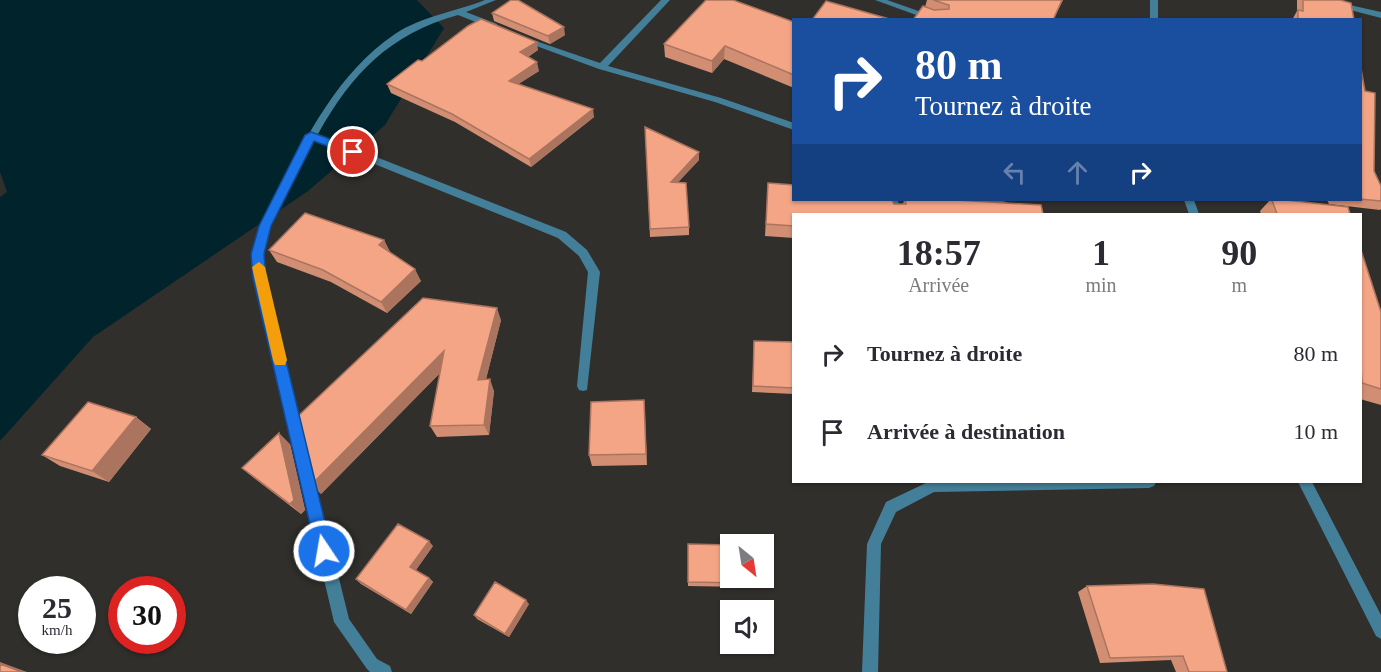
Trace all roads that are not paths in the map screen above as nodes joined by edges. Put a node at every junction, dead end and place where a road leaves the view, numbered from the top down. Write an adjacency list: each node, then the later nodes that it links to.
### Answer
1 (492, 0): 6 (street)
2 (666, 0): 10 (street)
3 (879, 0): 8 (street)
4 (1154, 0): 9 (street)
5 (1316, 0): 7 (street)
6 (459, 12): 10 (street); 12 (street)
7 (1381, 15)
8 (934, 18)
9 (1154, 18)
10 (602, 67): 11 (street)
11 (792, 126)
12 (311, 135): 15 (street); 20 (street)
13 (993, 201): 14 (street)
14 (1026, 213)
15 (583, 386)
16 (1040, 483): 18 (street)
17 (1306, 483): 19 (street)
18 (932, 484): 21 (street)
19 (1381, 631)
20 (384, 672)
21 (870, 672)

